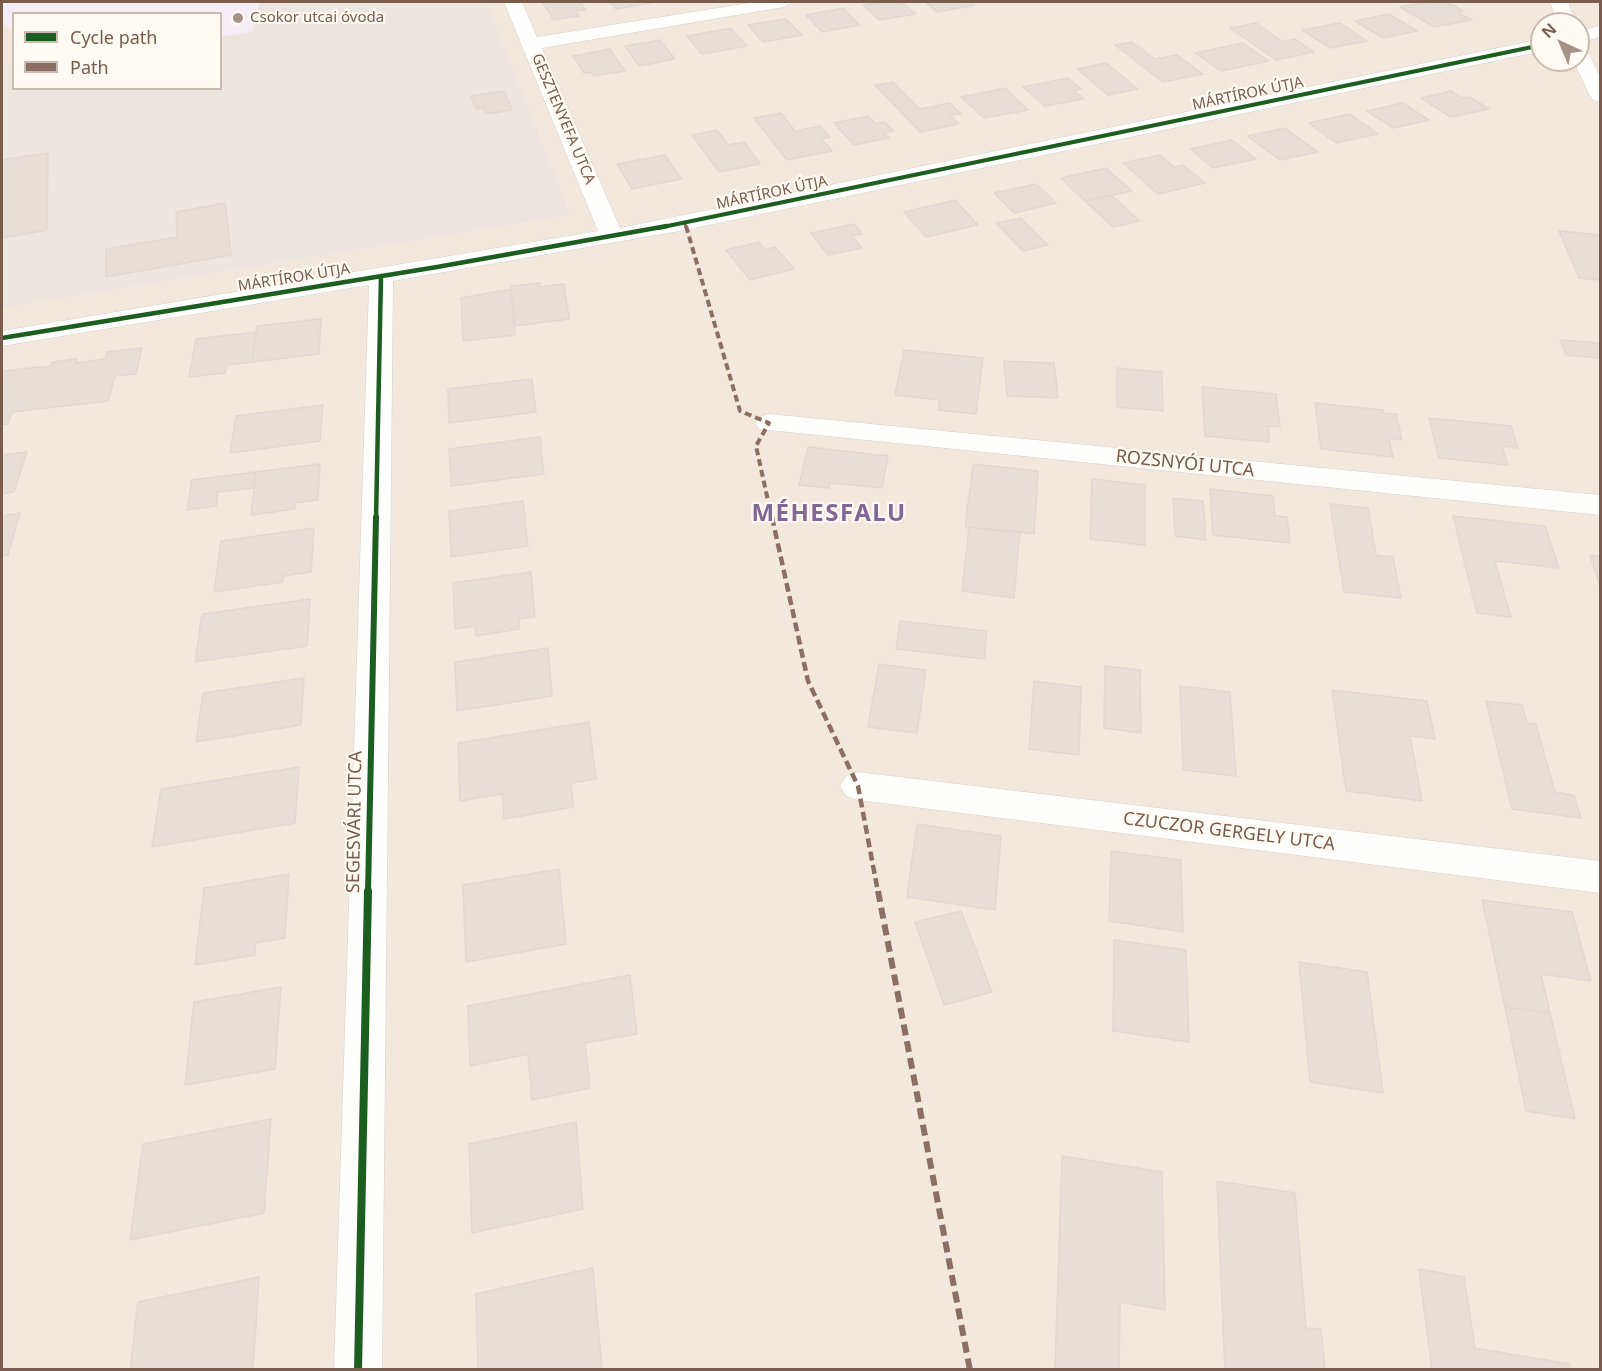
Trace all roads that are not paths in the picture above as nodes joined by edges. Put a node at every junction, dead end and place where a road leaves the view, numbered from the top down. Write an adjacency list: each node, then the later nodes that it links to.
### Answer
1 (513, 2): 3 (street, GESZTENYEFA UTCA)
2 (784, 2): 3 (street)
3 (532, 45): 7 (street, GESZTENYEFA UTCA)
4 (1530, 47): 7 (street, MÁRTÍROK ÚTJA)
5 (1589, 72): 6 (street)
6 (1600, 96)
7 (612, 237): 8 (street, MÁRTÍROK ÚTJA)
8 (381, 276): 9 (street, MÁRTÍROK ÚTJA); 14 (street, SEGESVÁRI UTCA)
9 (2, 338)
10 (769, 423): 11 (street, ROZSNYÓI UTCA)
11 (1600, 505)
12 (858, 786): 13 (street, CZUCZOR GERGELY UTCA)
13 (1600, 877)
14 (358, 1370)

